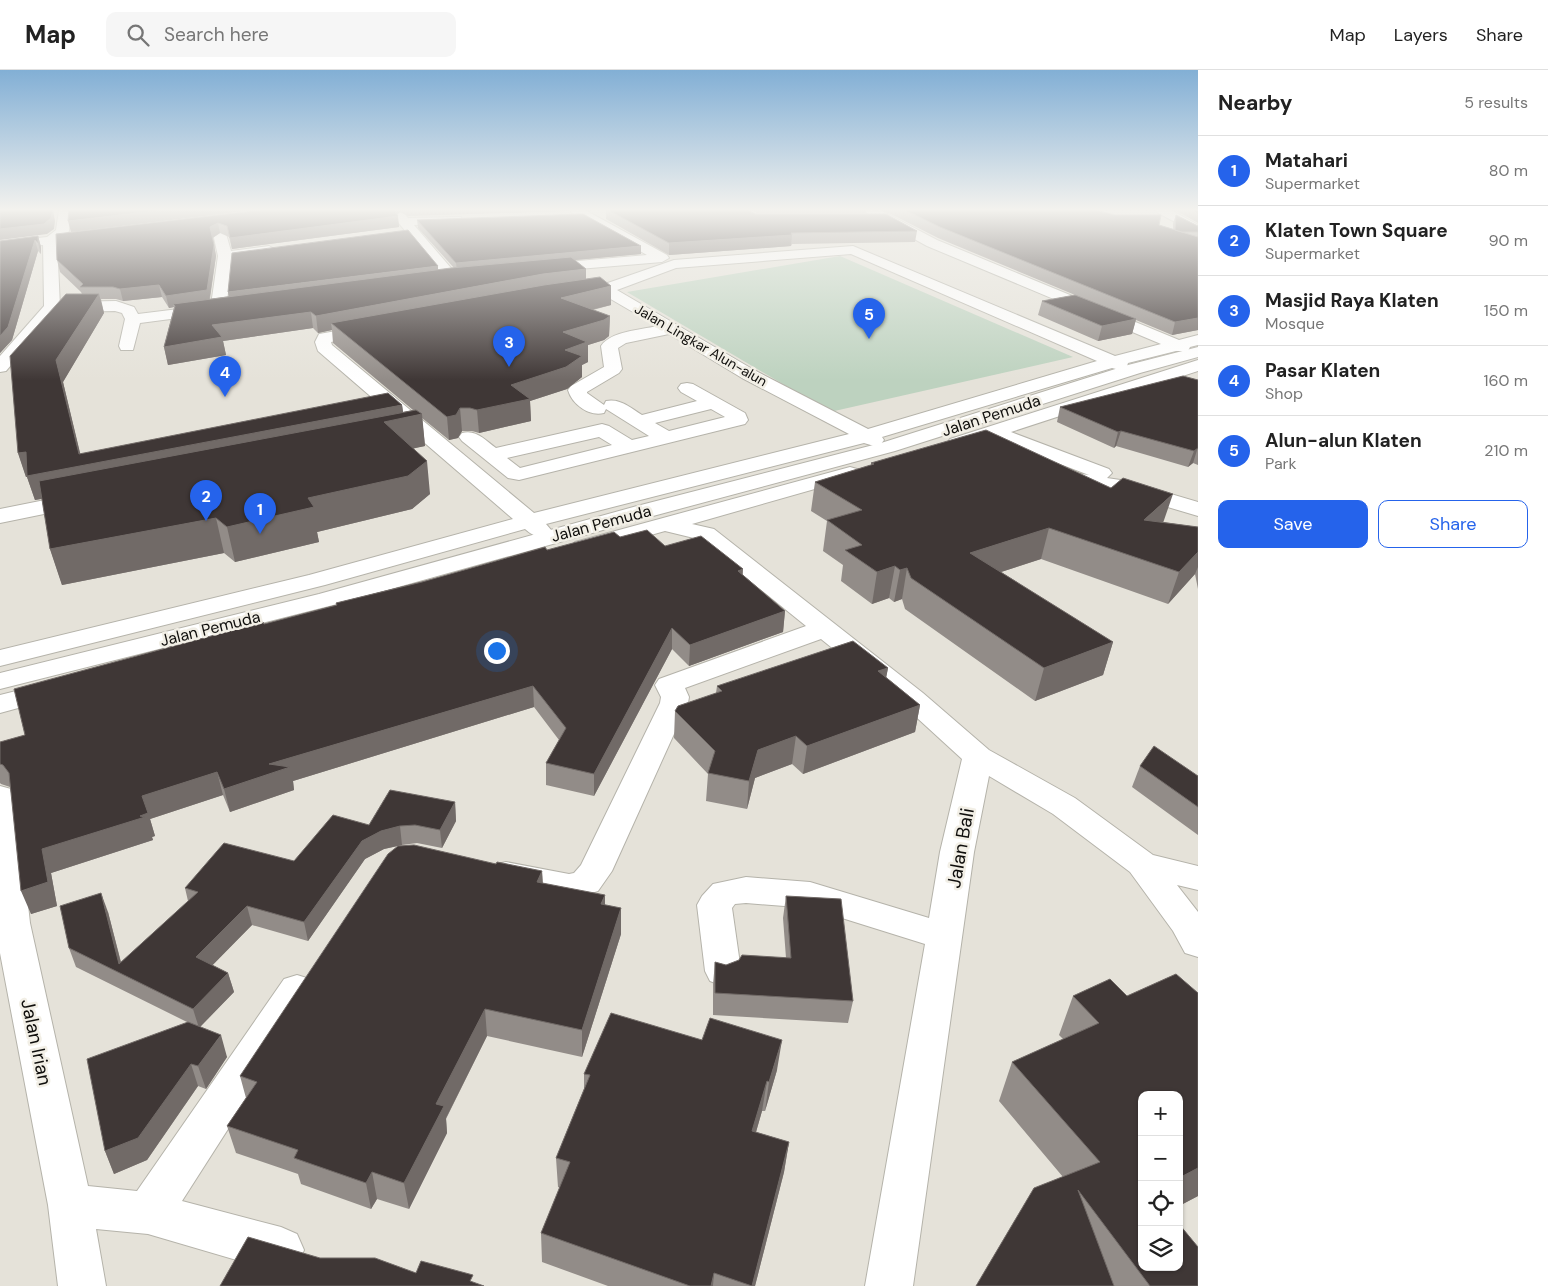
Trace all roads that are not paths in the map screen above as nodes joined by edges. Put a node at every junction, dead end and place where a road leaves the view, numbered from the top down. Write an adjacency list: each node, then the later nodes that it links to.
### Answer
1 (50, 267): 16 (street)
2 (224, 267): 15 (street)
3 (442, 267): 10 (street)
4 (570, 267): 8 (street)
5 (655, 267): 12 (street, Jalan Lingkar Alun-alun)
6 (892, 267): 24 (street, Jalan Lingkar Alun-alun)
7 (989, 267): 21 (street)
8 (532, 269)
9 (469, 276): 10 (street)
10 (452, 278): 11 (street)
11 (434, 280)
12 (605, 289): 13 (street); 19 (street, Jalan Lingkar Alun-alun)
13 (562, 295)
14 (235, 307): 15 (street)
15 (218, 308): 17 (street)
16 (50, 310): 17 (street); 26 (street)
17 (127, 313): 22 (street)
18 (388, 326): 35 (street)
19 (672, 328): 33 (street); 36 (street, Jalan Lingkar Alun-alun)
20 (1198, 340): 21 (street)
21 (1177, 345): 23 (street); 24 (street)
22 (127, 346)
23 (1198, 352): 27 (street, Jalan Pemuda)
24 (1113, 362): 27 (street, Jalan Lingkar Alun-alun); 36 (street)
25 (1198, 365): 28 (street)
26 (0, 367)
27 (1134, 369): 28 (street, Jalan Lingkar Alun-alun); 41 (street, Jalan Pemuda)
28 (1158, 377): 29 (street, Jalan Lingkar Alun-alun); 40 (street)
29 (1190, 387)
30 (687, 388): 31 (street)
31 (714, 403): 33 (street); 39 (street)
32 (576, 413): 34 (street)
33 (639, 421): 39 (street)
34 (602, 430): 42 (street); 43 (street)
35 (425, 432): 38 (street); 53 (street)
36 (866, 436): 41 (street, Jalan Lingkar Alun-alun); 45 (street)
37 (469, 437): 43 (street)
38 (396, 438)
39 (666, 438): 42 (street)
40 (991, 441): 46 (street); 54 (street)
41 (888, 447): 47 (street, Jalan Pemuda)
42 (628, 448): 43 (street)
43 (492, 455)
44 (1014, 460): 46 (street)
45 (707, 476): 47 (street); 53 (street)
46 (1119, 486): 50 (street)
47 (728, 488): 49 (street, Jalan Pemuda)
48 (96, 497): 51 (street)
49 (682, 501): 52 (street, Jalan Pemuda); 54 (street)
50 (1198, 509)
51 (0, 516)
52 (654, 517): 54 (street); 55 (street, Jalan Pemuda); 60 (street)
53 (530, 521): 55 (street); 56 (street)
54 (706, 524): 57 (street)
55 (548, 538): 56 (street, Jalan Pemuda)
56 (322, 590): 58 (street); 59 (street, Jalan Pemuda)
57 (826, 628): 61 (street); 64 (street)
58 (0, 658)
59 (0, 681)
60 (0, 704)
61 (978, 757): 63 (street); 66 (street, Jalan Bali)
62 (0, 796): 70 (street, Jalan Irian)
63 (1142, 864): 65 (street); 67 (street)
64 (480, 869)
65 (1198, 878)
66 (945, 937): 69 (street); 74 (street, Jalan Bali)
67 (1198, 943)
68 (312, 968): 71 (street)
69 (723, 971)
70 (70, 1206): 71 (street); 73 (street, Jalan Irian)
71 (148, 1213): 72 (street)
72 (317, 1260)
73 (82, 1286)
74 (889, 1286)

